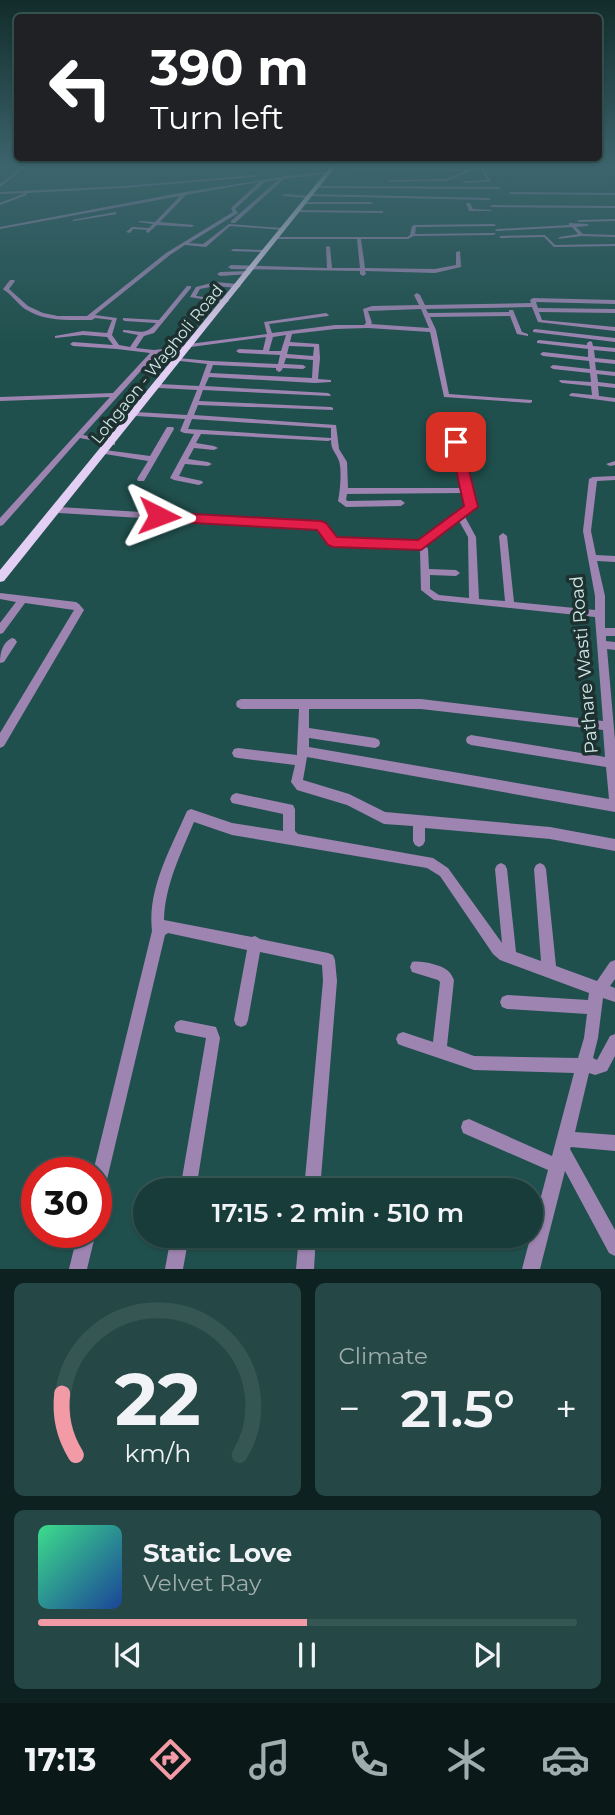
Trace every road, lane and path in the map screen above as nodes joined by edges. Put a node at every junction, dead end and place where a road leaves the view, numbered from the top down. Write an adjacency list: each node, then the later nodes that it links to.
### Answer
1 (155, 225): 12 (street)
2 (178, 225): 10 (street)
3 (216, 225): 22 (street)
4 (229, 225): 22 (street)
5 (235, 225): 11 (street)
6 (273, 225): 11 (street)
7 (546, 225): 19 (street)
8 (572, 225): 15 (street)
9 (578, 225): 15 (street)
10 (192, 226)
11 (284, 227): 20 (main road, Lohgaon - Wagholi Road)
12 (149, 231): 13 (street); 14 (street)
13 (128, 232)
14 (179, 232)
15 (580, 233): 16 (street); 16 (street); 17 (street)
16 (542, 234): 18 (street); 23 (street)
17 (615, 236)
18 (501, 237)
19 (359, 239): 20 (street); 32 (street)
20 (273, 240): 21 (street); 26 (main road, Lohgaon - Wagholi Road)
21 (288, 242)
22 (186, 244): 53 (street)
23 (615, 245)
24 (328, 247): 30 (street)
25 (233, 250): 26 (street)
26 (261, 251): 28 (street); 31 (main road, Lohgaon - Wagholi Road)
27 (458, 252): 32 (street)
28 (231, 259)
29 (231, 267): 31 (street)
30 (330, 269): 31 (street); 32 (street)
31 (251, 270): 33 (street); 35 (main road, Lohgaon - Wagholi Road)
32 (363, 272)
33 (220, 274)
34 (12, 281): 53 (street)
35 (237, 286): 41 (main road, Lohgaon - Wagholi Road); 41 (street)
36 (189, 288): 54 (street)
37 (452, 293): 42 (street)
38 (435, 294): 44 (street)
39 (417, 295): 45 (street)
40 (385, 299): 47 (street)
41 (226, 300): 75 (main road, Lohgaon - Wagholi Road)
42 (457, 304): 43 (street); 44 (street)
43 (508, 304): 48 (street); 49 (street)
44 (440, 305): 45 (street)
45 (422, 306): 47 (street); 51 (street)
46 (614, 306): 48 (street); 48 (street)
47 (388, 307): 55 (street)
48 (536, 308): 56 (street)
49 (512, 314): 51 (street); 66 (street)
50 (326, 315): 65 (street)
51 (426, 315): 58 (street)
52 (125, 319): 54 (street)
53 (91, 321): 64 (street)
54 (160, 322): 63 (street)
55 (368, 326): 58 (street); 61 (street)
56 (589, 326): 57 (street); 68 (street)
57 (615, 329)
58 (433, 330): 112 (street)
59 (125, 331): 63 (street)
60 (535, 331): 68 (street)
61 (289, 332): 65 (street); 73 (street)
62 (89, 334): 64 (street); 67 (street); 74 (street)
63 (144, 334): 78 (street)
64 (109, 335): 76 (street)
65 (270, 335): 69 (street); 82 (street)
66 (526, 335)
67 (57, 337)
68 (589, 337): 70 (street); 77 (street)
69 (242, 338): 75 (street); 79 (street)
70 (615, 340)
71 (539, 342): 77 (street)
72 (73, 344): 74 (street)
73 (286, 344): 83 (street); 85 (street)
74 (82, 345): 76 (street)
75 (190, 346): 81 (street); 86 (main road, Lohgaon - Wagholi Road)
76 (117, 347): 78 (street)
77 (591, 348): 80 (street); 87 (street)
78 (132, 349): 81 (street)
79 (239, 351): 82 (street); 88 (street)
80 (615, 351)
81 (154, 352): 106 (street)
82 (266, 352): 83 (street)
83 (283, 354): 85 (street); 91 (street)
84 (544, 354): 87 (street)
85 (317, 358): 98 (street)
86 (180, 359): 90 (street); 102 (main road, Lohgaon - Wagholi Road)
87 (591, 359): 89 (street); 94 (street)
88 (235, 362): 90 (street); 91 (street)
89 (615, 362)
90 (211, 363): 95 (street)
91 (280, 366): 92 (street); 97 (street)
92 (303, 367)
93 (553, 367): 94 (street)
94 (592, 372): 96 (street); 101 (street)
95 (205, 374): 97 (street); 104 (street)
96 (615, 374)
97 (277, 379): 98 (street); 105 (street)
98 (316, 381): 100 (street)
99 (562, 381): 101 (street)
100 (329, 382)
101 (594, 384): 103 (street); 109 (street)
102 (159, 386): 104 (street); 116 (main road, Lohgaon - Wagholi Road)
103 (615, 386)
104 (201, 388): 105 (street); 113 (street)
105 (273, 393): 107 (street); 114 (street)
106 (116, 395): 110 (street); 122 (street)
107 (328, 395)
108 (572, 395): 109 (street)
109 (596, 398): 111 (street)
110 (0, 399)
111 (615, 400)
112 (530, 401)
113 (196, 403): 114 (street); 117 (street)
114 (270, 407): 115 (street); 118 (street)
115 (331, 409)
116 (136, 414): 117 (street); 125 (main road, Lohgaon - Wagholi Road)
117 (190, 418): 118 (street); 120 (street)
118 (266, 422): 121 (street); 135 (street)
119 (170, 429): 129 (street)
120 (198, 432): 121 (street); 126 (street)
121 (263, 435): 123 (street)
122 (79, 436): 125 (street); 140 (street)
123 (328, 439)
124 (456, 442): 136 (street)
125 (112, 443): 128 (main road, Lohgaon - Wagholi Road)
126 (191, 445): 127 (street); 130 (street)
127 (214, 448)
128 (105, 452): 129 (street); 138 (main road, Lohgaon - Wagholi Road)
129 (153, 459): 133 (street)
130 (183, 461): 131 (street); 134 (street)
131 (208, 464)
132 (615, 478): 143 (street, Pathare Wasti Road)
133 (141, 479)
134 (200, 483)
135 (344, 490): 136 (street); 137 (street)
136 (468, 490): 139 (street)
137 (401, 503)
138 (59, 510): 142 (street); 147 (main road, Lohgaon - Wagholi Road)
139 (459, 514): 142 (street); 150 (street)
140 (0, 523)
141 (503, 536): 151 (street)
142 (421, 545): 145 (street)
143 (594, 558): 144 (street); 152 (street, Pathare Wasti Road)
144 (615, 558)
145 (425, 572): 146 (street); 150 (street)
146 (456, 573)
147 (0, 578)
148 (0, 596): 149 (street)
149 (22, 600): 153 (street); 166 (street)
150 (474, 601): 151 (street)
151 (510, 605): 152 (street)
152 (599, 614): 154 (street, Pathare Wasti Road)
153 (0, 630)
154 (601, 632): 155 (street); 157 (street, Pathare Wasti Road)
155 (615, 632)
156 (12, 642): 159 (street)
157 (602, 645): 158 (street); 160 (street, Pathare Wasti Road)
158 (615, 646)
159 (0, 659)
160 (610, 682): 163 (street, Pathare Wasti Road)
161 (241, 704): 162 (street)
162 (304, 704): 163 (street); 164 (street)
163 (608, 726): 170 (street, Pathare Wasti Road)
164 (304, 732): 167 (street); 169 (street)
165 (471, 740): 170 (street)
166 (0, 743)
167 (375, 743)
168 (238, 753): 169 (street)
169 (302, 756): 172 (street); 173 (street)
170 (611, 764): 172 (street, Pathare Wasti Road)
171 (236, 799): 174 (street)
172 (615, 806)
173 (419, 822): 175 (street); 176 (street)
174 (291, 838): 179 (street); 181 (street)
175 (419, 841)
176 (615, 845)
177 (501, 869): 181 (street)
178 (540, 869): 184 (street)
179 (159, 932): 180 (street); 197 (street)
180 (255, 943): 188 (street); 199 (street)
181 (510, 957): 184 (street)
182 (417, 967): 192 (street)
183 (615, 967): 185 (street)
184 (550, 970): 185 (street)
185 (608, 991): 187 (street)
186 (508, 1002): 187 (street)
187 (594, 1007): 193 (street)
188 (241, 1020)
189 (181, 1027): 198 (street)
190 (403, 1039): 192 (street)
191 (615, 1041): 193 (street)
192 (439, 1051): 193 (street)
193 (584, 1064): 196 (street)
194 (469, 1127): 196 (street)
195 (615, 1143): 196 (street)
196 (562, 1152): 200 (street); 201 (street)
197 (104, 1157)
198 (190, 1178)
199 (313, 1178)
200 (543, 1201)
201 (615, 1247)
202 (83, 1248): 206 (street)
203 (178, 1248): 207 (street)
204 (306, 1248): 208 (street)
205 (533, 1248): 209 (street)
206 (78, 1269)
207 (174, 1269)
208 (305, 1269)
209 (531, 1269)

